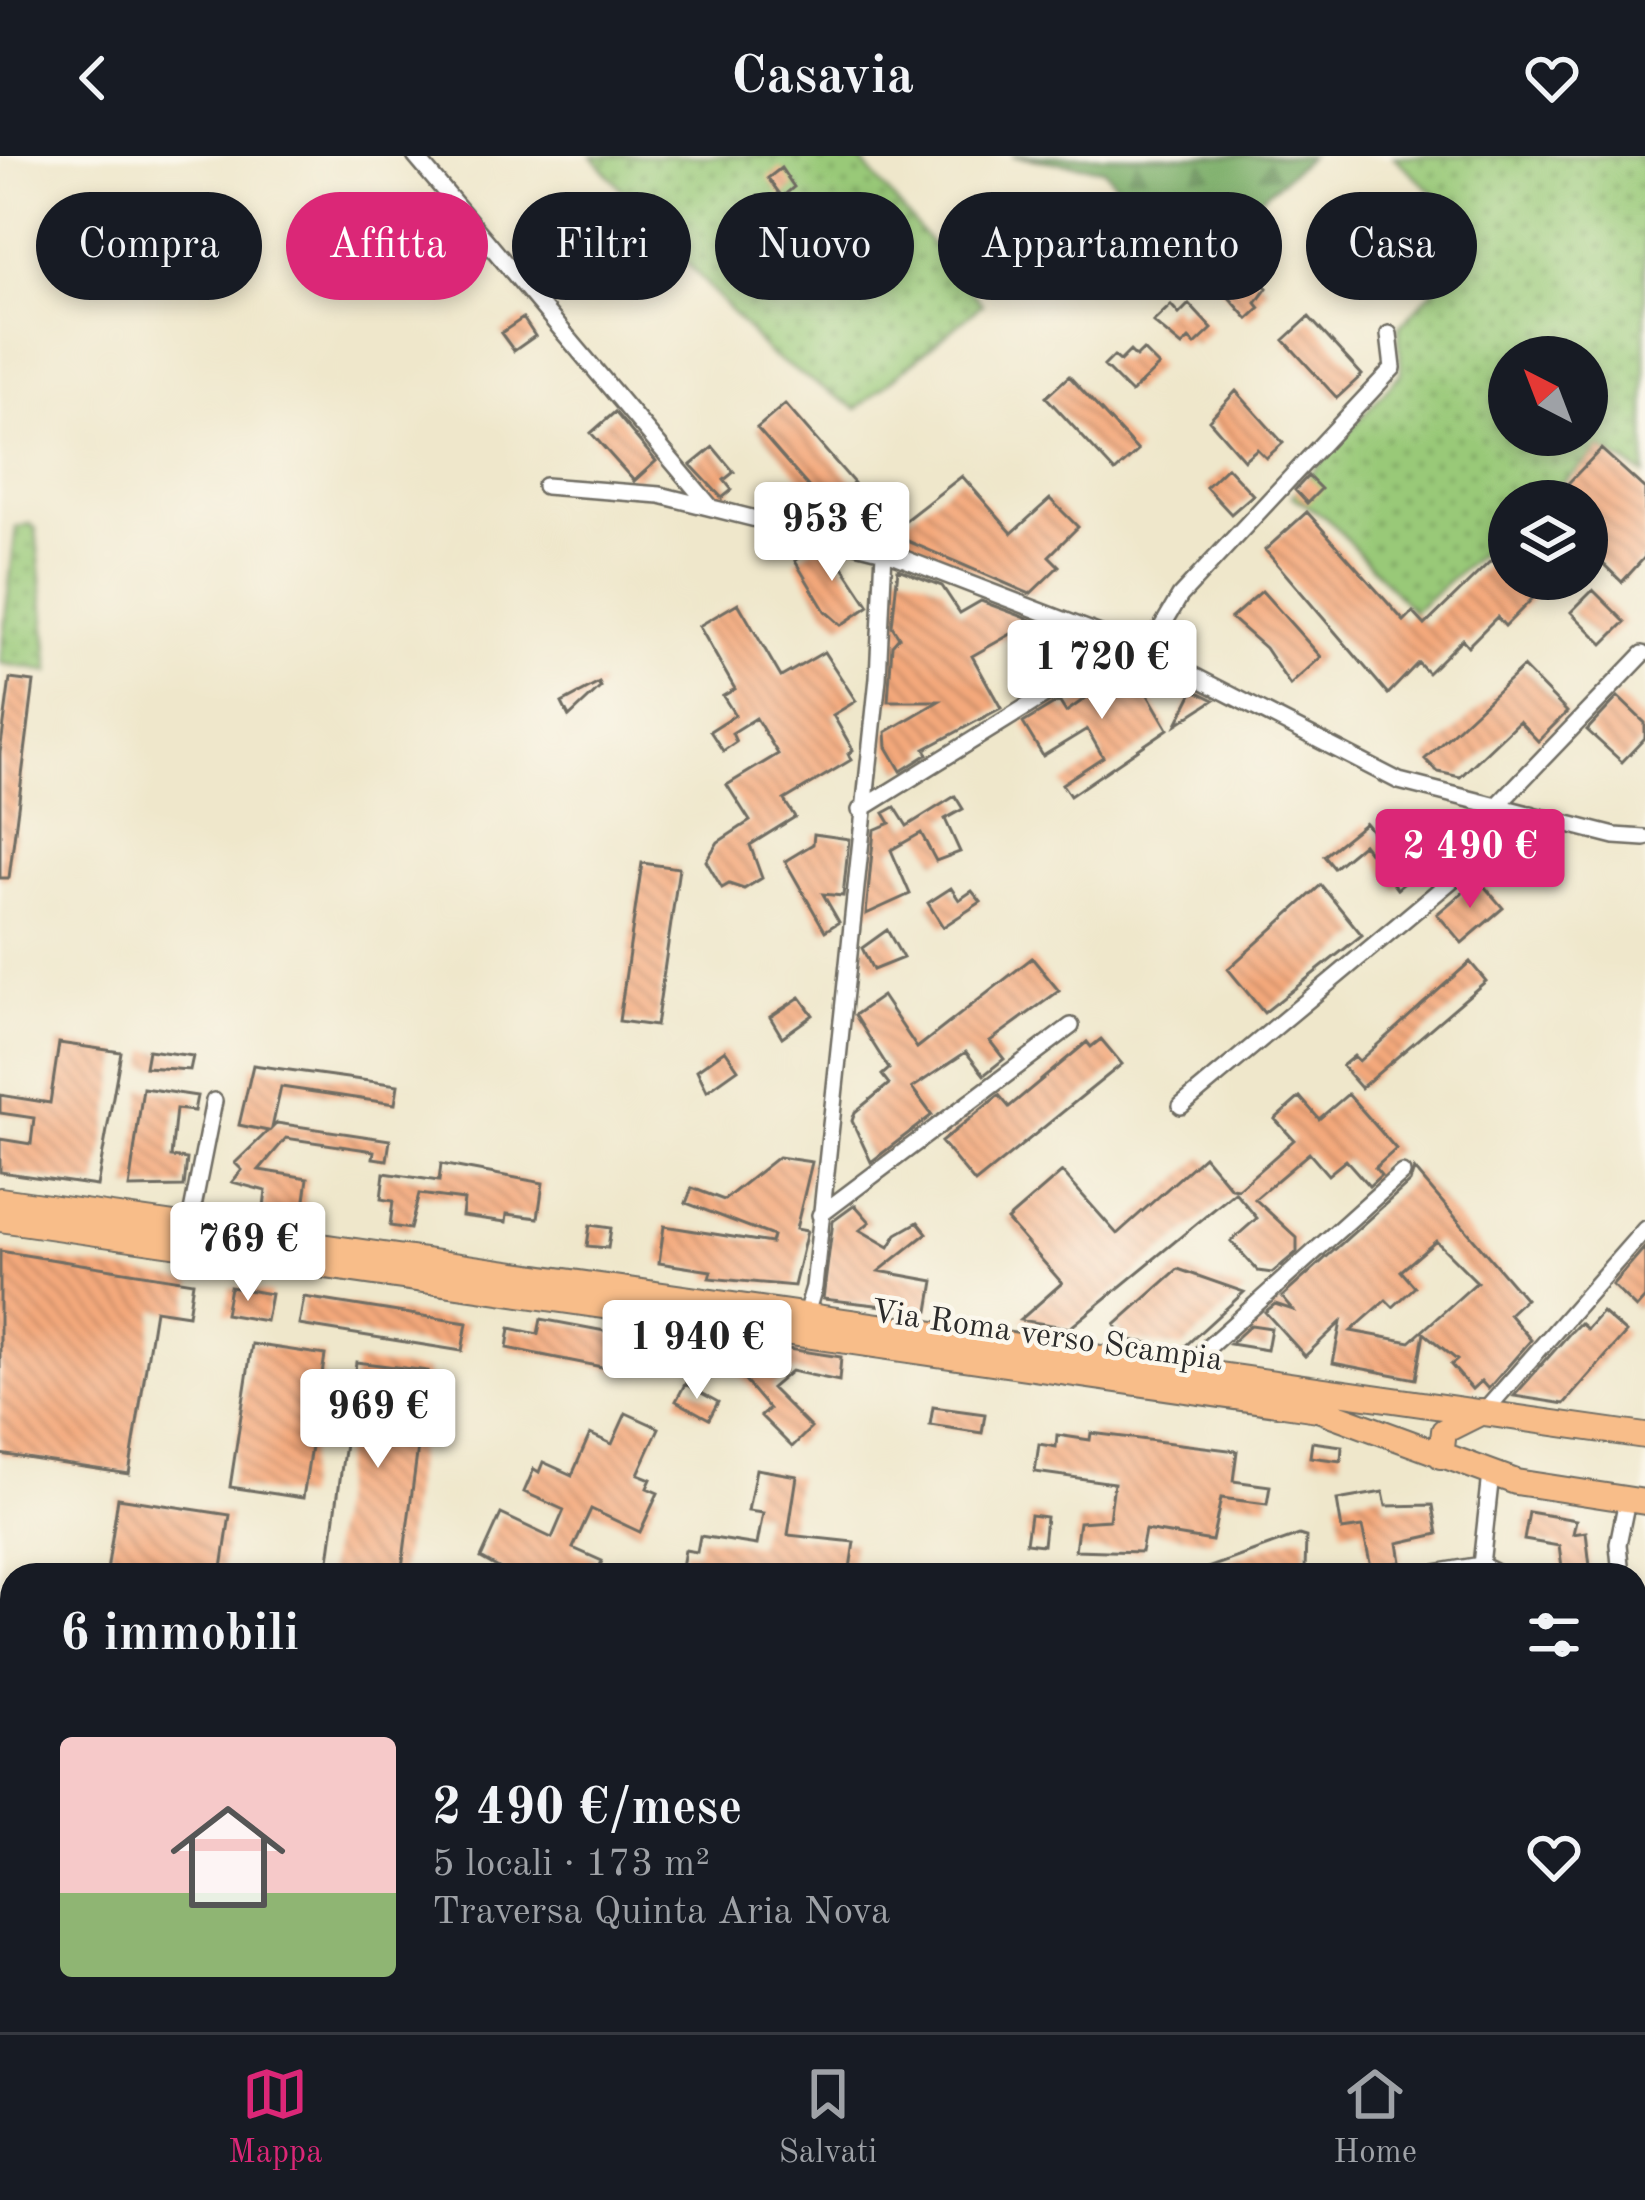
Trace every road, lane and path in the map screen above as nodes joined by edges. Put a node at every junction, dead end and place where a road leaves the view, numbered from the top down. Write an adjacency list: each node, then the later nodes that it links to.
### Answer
1 (415, 156): 4 (street)
2 (1389, 334): 7 (street)
3 (545, 486): 4 (street)
4 (709, 505): 5 (street)
5 (884, 551): 6 (street); 10 (street)
6 (1126, 645): 7 (street); 10 (street)
7 (1147, 652): 9 (street)
8 (1643, 654): 9 (street)
9 (1496, 806): 11 (street)
10 (860, 810): 18 (street)
11 (1532, 814): 12 (street); 15 (street)
12 (1642, 834)
13 (1071, 1026): 18 (street)
14 (214, 1101): 21 (street)
15 (1180, 1106)
16 (1402, 1173): 23 (street)
17 (0, 1200): 21 (main road, Via Roma verso Scampia)
18 (820, 1215): 22 (street)
19 (0, 1219): 21 (main road, Via Roma verso Scampia)
20 (1645, 1229): 24 (street)
21 (187, 1236): 22 (main road, Via Roma verso Scampia); 26 (main road, Via Roma verso Scampia)
22 (806, 1314): 23 (main road, Via Roma verso Scampia)
23 (1185, 1368): 24 (main road, Via Roma verso Scampia)
24 (1484, 1412): 25 (main road, Via Roma verso Scampia); 26 (main road)
25 (1645, 1436)
26 (1441, 1456): 27 (main road, Via Roma verso Scampia)
27 (1491, 1474): 28 (main road, Via Roma verso Scampia); 29 (street)
28 (1636, 1501): 30 (street)
29 (1481, 1563)
30 (1620, 1563)

